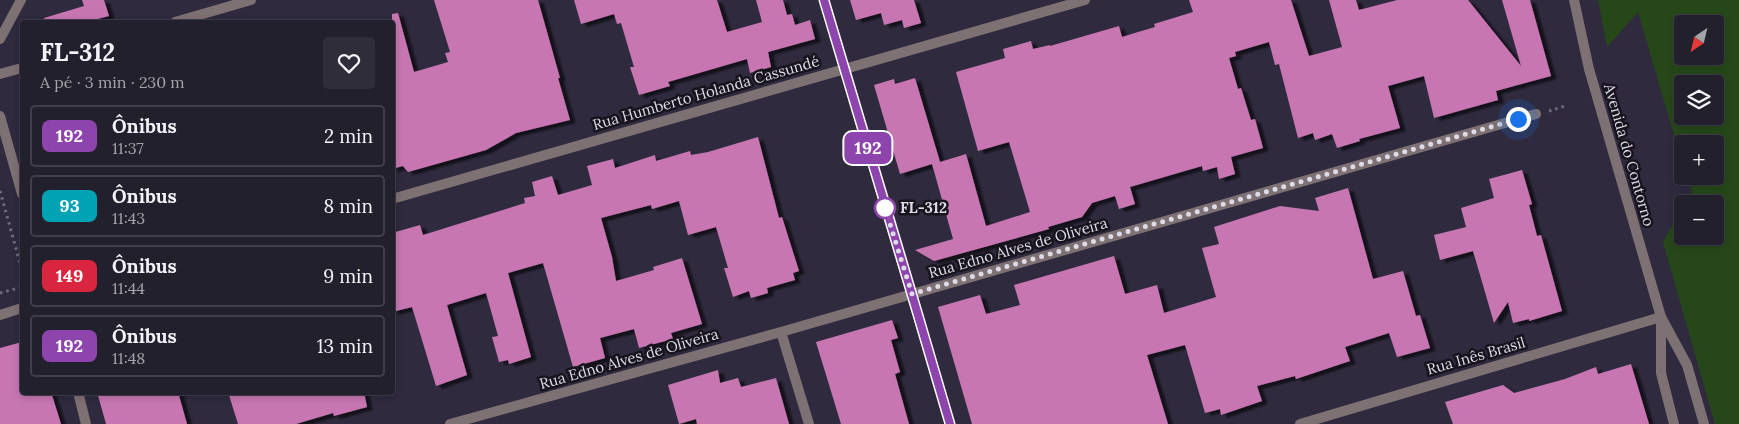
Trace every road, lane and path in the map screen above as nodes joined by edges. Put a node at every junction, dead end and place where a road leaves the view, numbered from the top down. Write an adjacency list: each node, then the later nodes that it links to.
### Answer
1 (21, 0): 7 (street)
2 (251, 0): 6 (street)
3 (824, 0): 9 (street)
4 (1085, 0): 9 (street, Rua Humberto Holanda Cassundé)
5 (1574, 0): 22 (street, Avenida do Contorno)
6 (182, 20)
7 (0, 40)
8 (20, 69): 10 (street)
9 (844, 69): 15 (street, Rua Humberto Holanda Cassundé); 19 (street)
10 (0, 74)
11 (1536, 114): 19 (street, Rua Edno Alves de Oliveira)
12 (0, 116): 13 (street)
13 (20, 187)
14 (0, 191): 16 (path)
15 (395, 198)
16 (20, 263)
17 (20, 288): 18 (path)
18 (0, 293)
19 (912, 294): 23 (street, Rua Edno Alves de Oliveira); 28 (street)
20 (20, 309): 21 (street)
21 (0, 315)
22 (1661, 317): 29 (street, Rua Inês Brasil); 30 (street, Avenida do Contorno); 31 (street, Avenida do Contorno)
23 (781, 332): 26 (street, Rua Edno Alves de Oliveira); 27 (street)
24 (79, 395): 25 (street)
25 (86, 424)
26 (450, 424)
27 (809, 424)
28 (950, 424)
29 (1300, 424)
30 (1674, 424)
31 (1704, 424)

